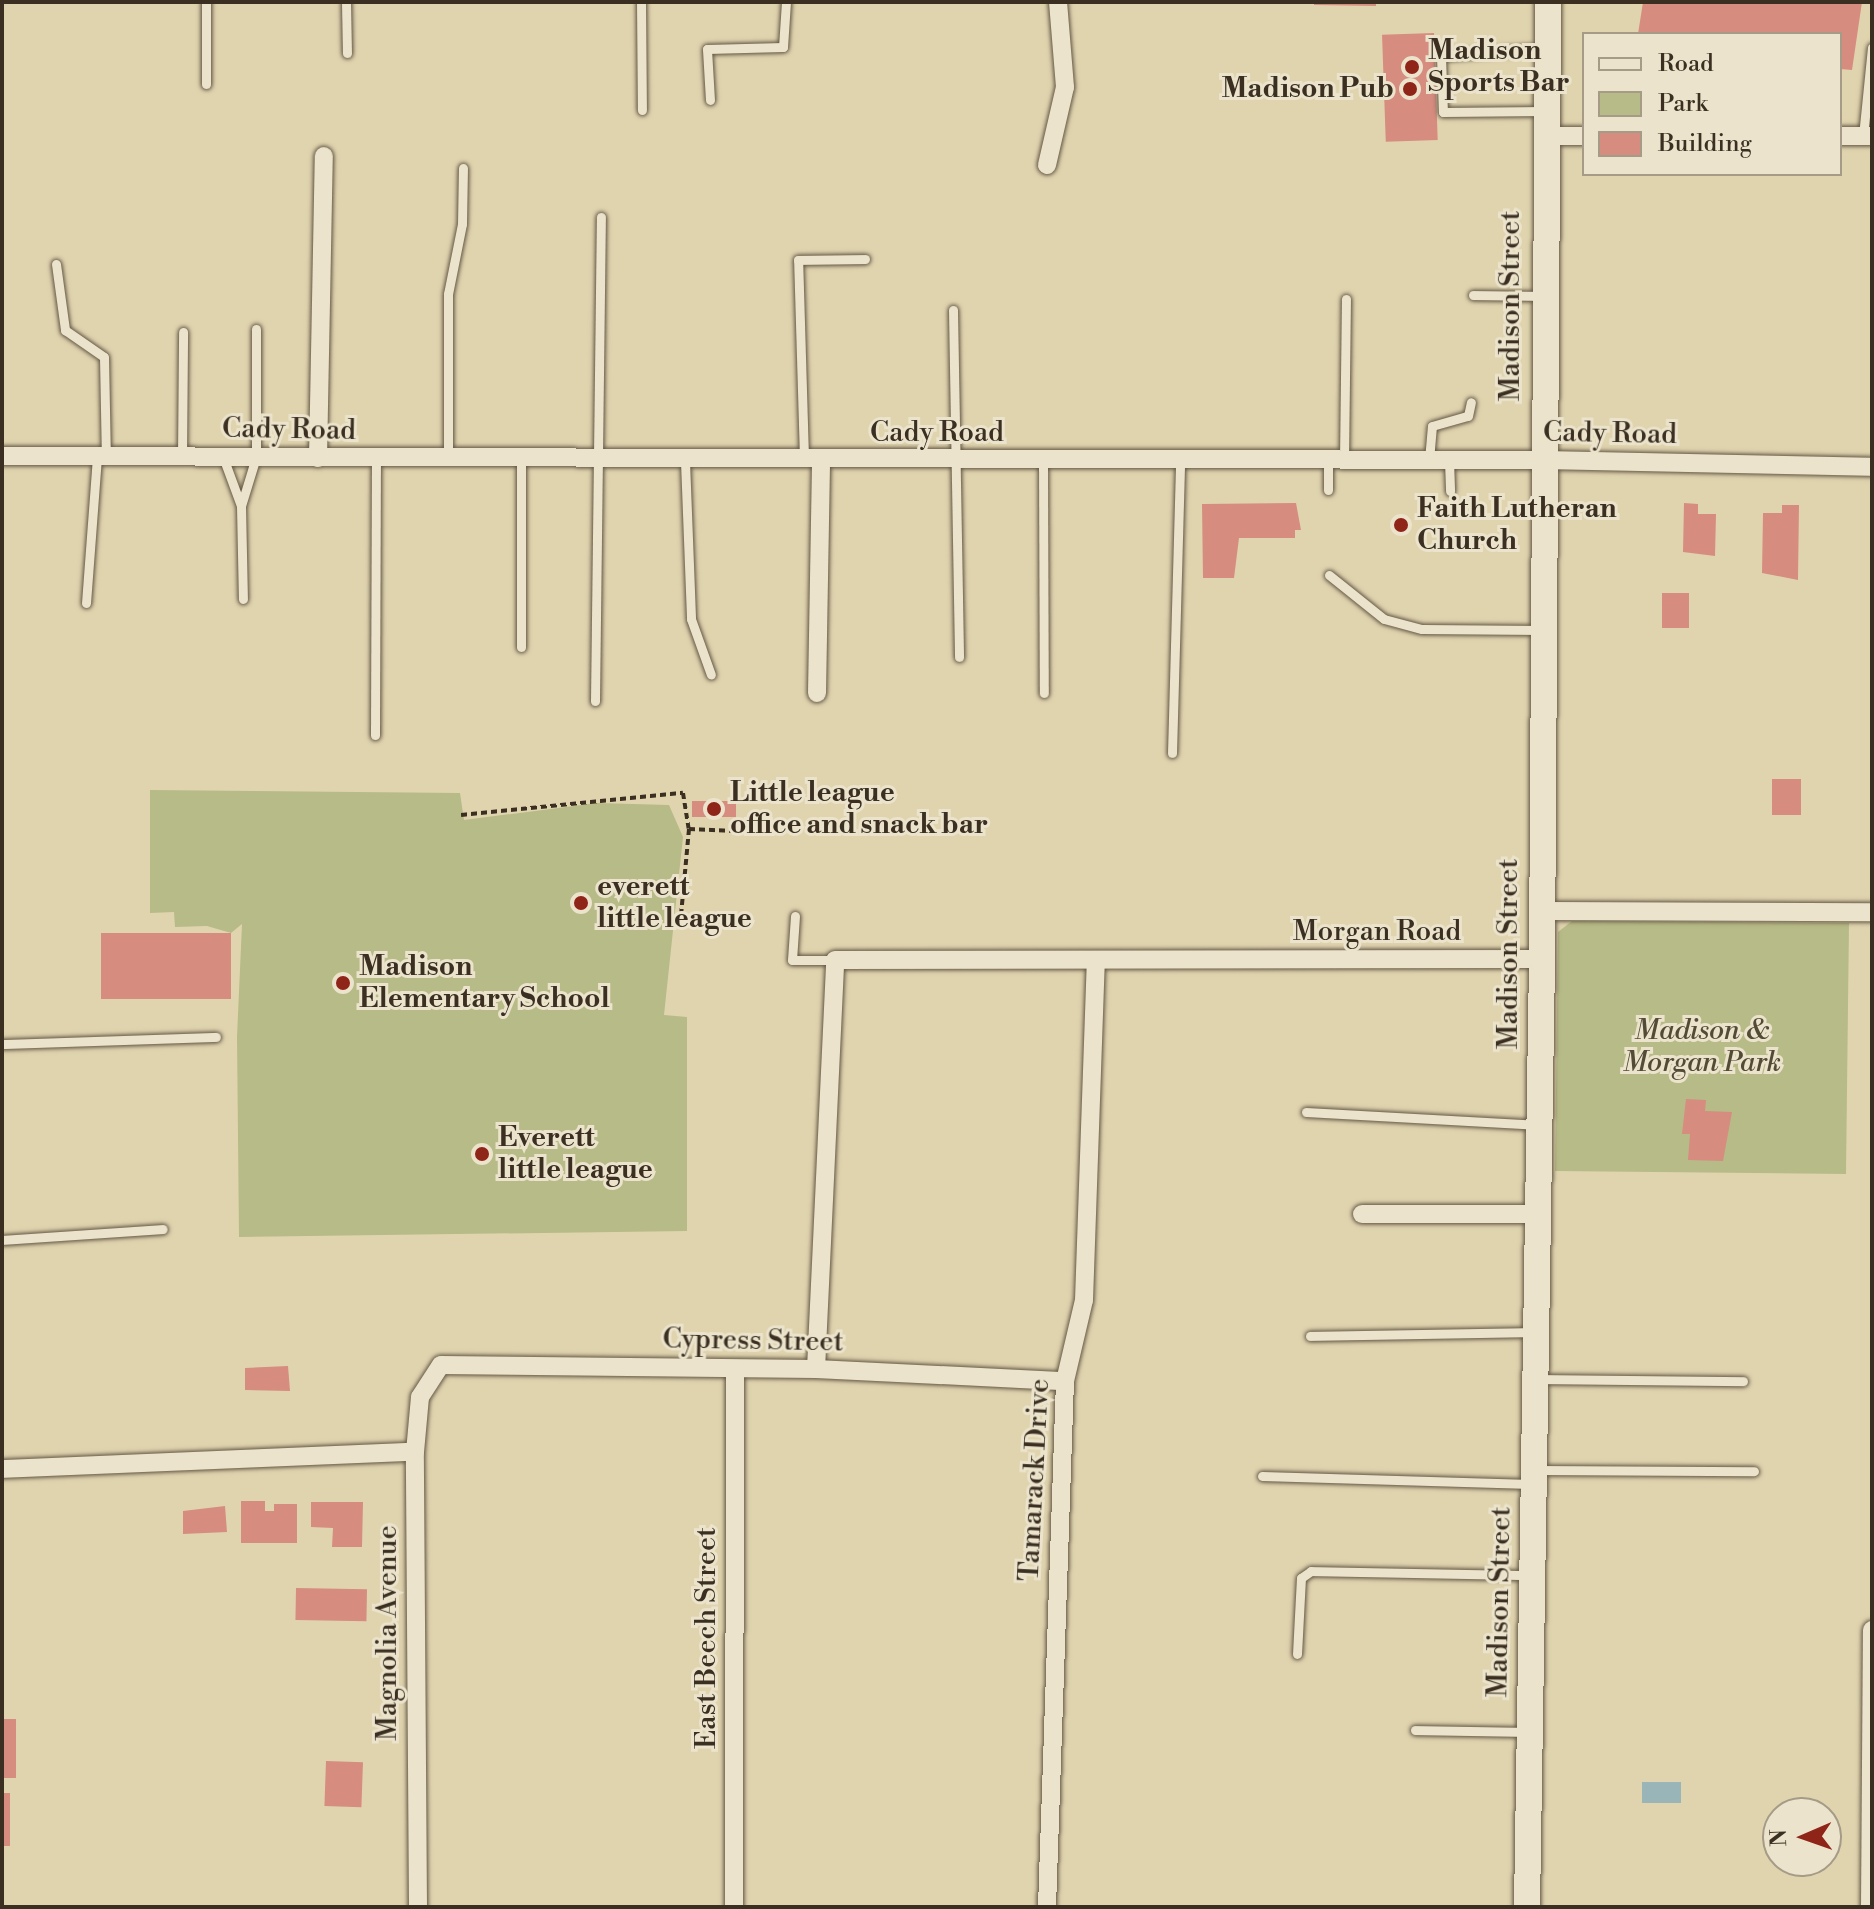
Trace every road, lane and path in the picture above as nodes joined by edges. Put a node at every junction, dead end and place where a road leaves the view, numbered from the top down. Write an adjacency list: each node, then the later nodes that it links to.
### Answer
1 (206, 2): 10 (lane)
2 (346, 2): 9 (lane)
3 (641, 2): 12 (lane)
4 (786, 2): 11 (lane)
5 (1058, 2): 18 (street)
6 (1548, 2): 8 (street, Madison Street)
7 (1872, 47): 16 (lane)
8 (1547, 48): 13 (street, Madison Street); 13 (lane)
9 (347, 53)
10 (206, 84)
11 (710, 100)
12 (642, 110)
13 (1545, 123): 14 (street); 24 (street, Madison Street)
14 (1582, 135)
15 (1842, 136): 16 (street)
16 (1867, 136)
17 (324, 156): 35 (street)
18 (1047, 165)
19 (463, 168): 37 (lane)
20 (601, 217): 39 (lane)
21 (865, 259): 48 (lane)
22 (56, 264): 31 (lane)
23 (1473, 295): 24 (lane)
24 (1543, 296): 43 (street, Madison Street)
25 (1346, 299): 40 (lane)
26 (953, 310): 45 (lane)
27 (256, 329): 34 (lane)
28 (183, 332): 32 (lane)
29 (1471, 402): 41 (lane)
30 (2, 456): 31 (street, Cady Road)
31 (102, 456): 32 (street, Cady Road); 55 (lane)
32 (182, 457): 33 (street, Cady Road)
33 (223, 457): 34 (street, Cady Road); 52 (lane)
34 (256, 457): 35 (street, Cady Road); 52 (lane)
35 (318, 458): 36 (street, Cady Road)
36 (376, 459): 37 (street, Cady Road); 65 (lane)
37 (448, 459): 38 (street, Cady Road)
38 (521, 460): 39 (street, Cady Road); 59 (lane)
39 (598, 460): 44 (street, Cady Road); 64 (lane)
40 (1336, 460): 41 (street, Cady Road); 47 (street, Cady Road); 50 (lane)
41 (1429, 460): 42 (street, Cady Road)
42 (1449, 460): 43 (street, Cady Road); 51 (lane)
43 (1541, 460): 49 (street, Cady Road); 58 (street, Madison Street)
44 (685, 461): 48 (street, Cady Road); 61 (lane)
45 (954, 461): 46 (street, Cady Road); 48 (street, Cady Road); 60 (lane)
46 (1043, 461): 47 (street, Cady Road); 63 (lane)
47 (1180, 461): 66 (lane)
48 (813, 462): 62 (street)
49 (1872, 467)
50 (1328, 490)
51 (1450, 491)
52 (241, 506): 54 (lane)
53 (1329, 575): 57 (lane)
54 (243, 599)
55 (86, 603)
56 (1455, 615): 57 (lane)
57 (1455, 629): 58 (lane)
58 (1542, 630): 73 (street, Madison Street)
59 (521, 647)
60 (959, 657)
61 (711, 675)
62 (817, 693)
63 (1044, 693)
64 (595, 701)
65 (375, 735)
66 (1172, 753)
67 (461, 815): 68 (path)
68 (689, 829): 69 (path); 71 (path)
69 (735, 831)
70 (1872, 912): 73 (street)
71 (681, 915)
72 (795, 916): 74 (lane)
73 (1542, 959): 75 (street, Morgan Road); 79 (street, Madison Street)
74 (835, 960): 75 (street, Morgan Road); 88 (street)
75 (1096, 962): 90 (street, Tamarack Drive)
76 (216, 1037): 77 (lane)
77 (2, 1044)
78 (1306, 1112): 79 (lane)
79 (1539, 1125): 81 (street, Madison Street)
80 (1362, 1214): 81 (street)
81 (1538, 1214): 84 (street, Madison Street)
82 (163, 1229): 83 (lane)
83 (2, 1240)
84 (1536, 1332): 85 (lane); 89 (street, Madison Street)
85 (1310, 1336)
86 (441, 1365): 87 (street, Cypress Street); 92 (street, Magnolia Avenue)
87 (735, 1369): 88 (street, Cypress Street); 103 (street, East Beech Street)
88 (816, 1369): 90 (street, Cypress Street)
89 (1536, 1379): 91 (lane); 96 (street, Madison Street)
90 (1065, 1381): 104 (street, Tamarack Drive)
91 (1743, 1381)
92 (415, 1452): 93 (street); 102 (street, Magnolia Avenue)
93 (2, 1469)
94 (1754, 1471): 96 (lane)
95 (1262, 1476): 96 (lane)
96 (1534, 1477): 97 (street, Madison Street)
97 (1532, 1575): 99 (lane); 101 (street, Madison Street)
98 (1872, 1630): 106 (street)
99 (1297, 1654)
100 (1415, 1730): 101 (lane)
101 (1530, 1732): 105 (street, Madison Street)
102 (418, 1907)
103 (734, 1907)
104 (1047, 1907)
105 (1527, 1907)
106 (1870, 1907)

